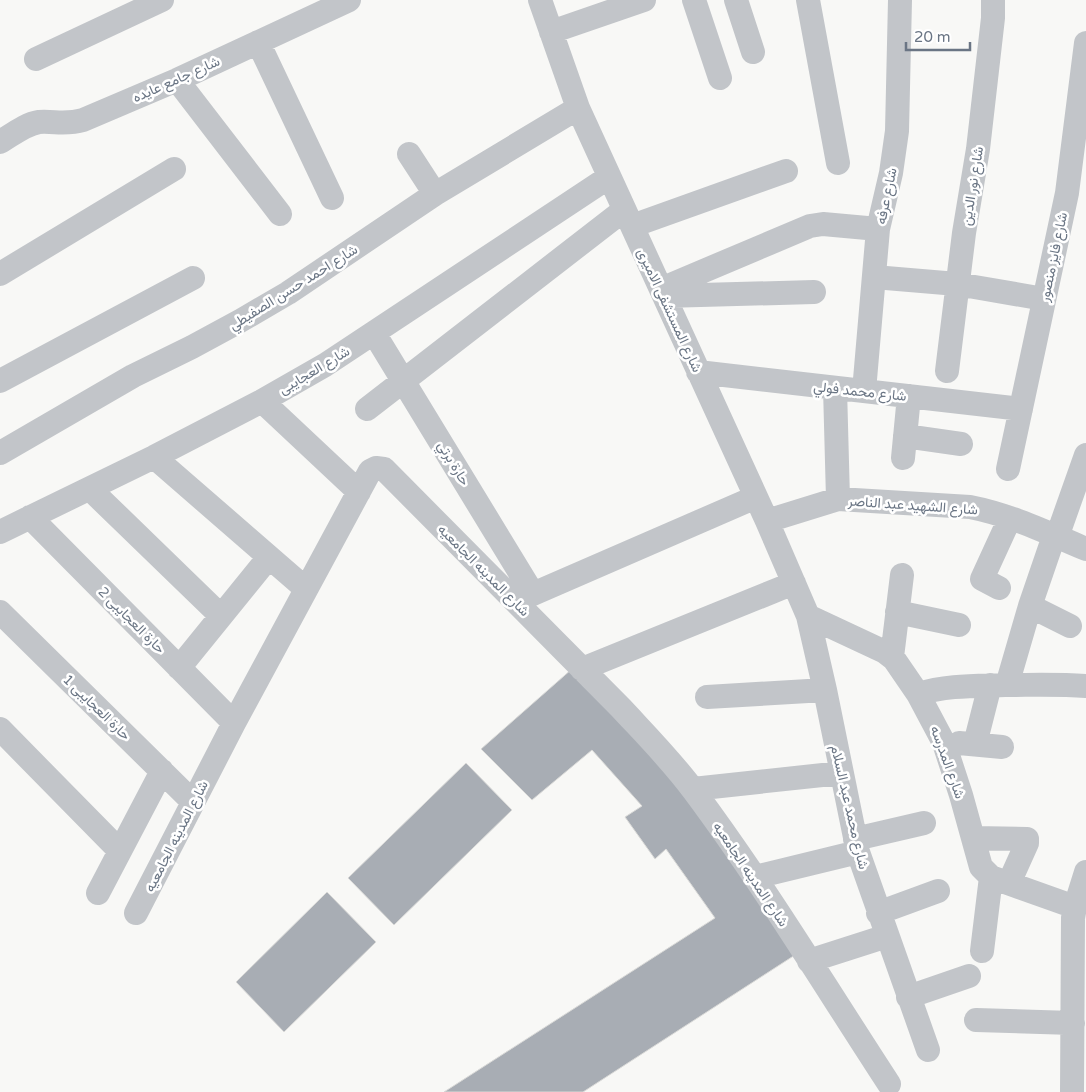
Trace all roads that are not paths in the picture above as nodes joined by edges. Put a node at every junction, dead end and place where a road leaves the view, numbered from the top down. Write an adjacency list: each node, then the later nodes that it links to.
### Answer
1 (162, 0): 14 (street)
2 (349, 0): 11 (street, شارع جامع عايده)
3 (540, 0): 10 (street, شارع المستشفى الاميرى)
4 (644, 0): 10 (street)
5 (694, 0): 15 (street)
6 (736, 0): 13 (street)
7 (808, 0): 20 (street)
8 (900, 0): 28 (street, شارع عرفه)
9 (993, 0): 32 (street, شارع نور الدين)
10 (551, 32): 17 (street, شارع المستشفى الاميرى)
11 (258, 42): 16 (street, شارع جامع عايده); 25 (street)
12 (1086, 43): 35 (street, شارع فايز منصور)
13 (752, 52)
14 (36, 60)
15 (720, 78)
16 (177, 80): 18 (street, شارع جامع عايده); 26 (street)
17 (578, 108): 23 (street, شارع المستشفى الاميرى); 24 (street, شارع احمد حسن الصفيطي)
18 (0, 142)
19 (409, 154): 24 (street)
20 (838, 164)
21 (174, 169): 29 (street)
22 (786, 171): 27 (street)
23 (609, 177): 27 (street, شارع المستشفى الاميرى); 36 (street, شارع العجايبى)
24 (435, 194): 48 (street, شارع احمد حسن الصفيطي)
25 (332, 198)
26 (280, 214)
27 (628, 218): 34 (street, شارع المستشفى الاميرى); 39 (street)
28 (878, 230): 30 (street, شارع عرفه); 34 (street)
29 (0, 274)
30 (874, 277): 32 (street); 42 (street, شارع عرفه)
31 (193, 278): 40 (street)
32 (958, 284): 35 (street); 37 (street, شارع نور الدين)
33 (814, 292): 34 (street)
34 (662, 293): 38 (street, شارع المستشفى الاميرى)
35 (1044, 299): 46 (street, شارع فايز منصور)
36 (374, 333): 39 (street, حارة برتي); 44 (street, شارع العجايبى)
37 (947, 371)
38 (698, 372): 41 (street, شارع محمد فولي); 54 (street, شارع المستشفى الاميرى)
39 (404, 380): 45 (street); 67 (street, حارة برتي)
40 (0, 381)
41 (835, 388): 42 (street, شارع محمد فولي); 55 (street)
42 (864, 391): 43 (street, شارع محمد فولي)
43 (909, 396): 46 (street, شارع محمد فولي); 47 (street)
44 (262, 401): 50 (street, شارع العجايبى); 53 (street)
45 (367, 409)
46 (1021, 409): 51 (street, شارع فايز منصور)
47 (961, 444)
48 (0, 452)
49 (1086, 456): 60 (street)
50 (154, 457): 52 (street, شارع العجايبى); 62 (street)
51 (1008, 469)
52 (90, 489): 56 (street, شارع العجايبى); 71 (street)
53 (359, 492): 66 (street, شارع المدينه الجامعيه); 67 (street, شارع المدينه الجامعيه)
54 (756, 497): 58 (street, شارع المستشفى الاميرى); 67 (street)
55 (838, 499): 57 (street, شارع الشهيد عبد الناصر); 58 (street, شارع الشهيد عبد الناصر)
56 (30, 517): 59 (street, شارع العجايبى); 76 (street, حارة العجايبى 2)
57 (1010, 518): 60 (street, شارع الشهيد عبد الناصر); 65 (street)
58 (766, 521): 64 (street, شارع المستشفى الاميرى)
59 (0, 532)
60 (1055, 536): 61 (street, شارع الشهيد عبد الناصر); 68 (street)
61 (1086, 549)
62 (269, 557): 66 (street); 71 (street)
63 (902, 575): 70 (street)
64 (794, 583): 72 (street, شارع المستشفى الاميرى); 77 (street)
65 (999, 588)
66 (306, 589): 83 (street, شارع المدينه الجامعيه)
67 (524, 598): 77 (street, شارع المدينه الجامعيه)
68 (1030, 606): 74 (street); 78 (street)
69 (0, 612): 88 (street, حارة العجايبى 1)
70 (897, 612): 73 (street); 75 (street)
71 (221, 616): 76 (street)
72 (808, 616): 75 (street, شارع المدرسه); 80 (street, شارع محمد عبد السلام)
73 (959, 625)
74 (1070, 626)
75 (892, 656): 81 (street, شارع المدرسه)
76 (179, 668): 83 (street, حارة العجايبى 2)
77 (582, 669): 90 (street, شارع المدينه الجامعيه)
78 (999, 685): 79 (street); 81 (street); 86 (street)
79 (1086, 686)
80 (825, 690): 82 (street); 89 (street, شارع محمد عبد السلام)
81 (918, 694): 85 (street, شارع المدرسه)
82 (708, 697)
83 (234, 723): 91 (street, شارع المدينه الجامعيه)
84 (0, 729): 95 (street)
85 (944, 743): 86 (street); 93 (street, شارع المدرسه)
86 (975, 744): 87 (street)
87 (1002, 747)
88 (162, 771): 91 (street, حارة العجايبى 1); 95 (street)
89 (841, 773): 90 (street); 94 (street, شارع محمد عبد السلام)
90 (693, 789): 97 (street, شارع المدينه الجامعيه)
91 (193, 802): 102 (street, شارع المدينه الجامعيه)
92 (924, 823): 94 (street)
93 (973, 838): 98 (street, شارع المدرسه); 98 (street)
94 (856, 845): 97 (street); 101 (street, شارع محمد عبد السلام)
95 (120, 851): 100 (street)
96 (1086, 872): 103 (street)
97 (755, 877): 106 (street, شارع المدينه الجامعيه)
98 (1000, 880): 103 (street); 105 (street)
99 (938, 891): 101 (street)
100 (98, 893)
101 (878, 912): 104 (street, شارع محمد عبد السلام)
102 (136, 913)
103 (1078, 913): 110 (street)
104 (886, 936): 106 (street); 108 (street, شارع محمد عبد السلام)
105 (982, 951)
106 (809, 961): 112 (street, شارع المدينه الجامعيه)
107 (969, 976): 108 (street)
108 (908, 997): 111 (street, شارع محمد عبد السلام)
109 (976, 1020): 110 (street)
110 (1072, 1023): 113 (street)
111 (928, 1050)
112 (889, 1084)
113 (1072, 1092)

